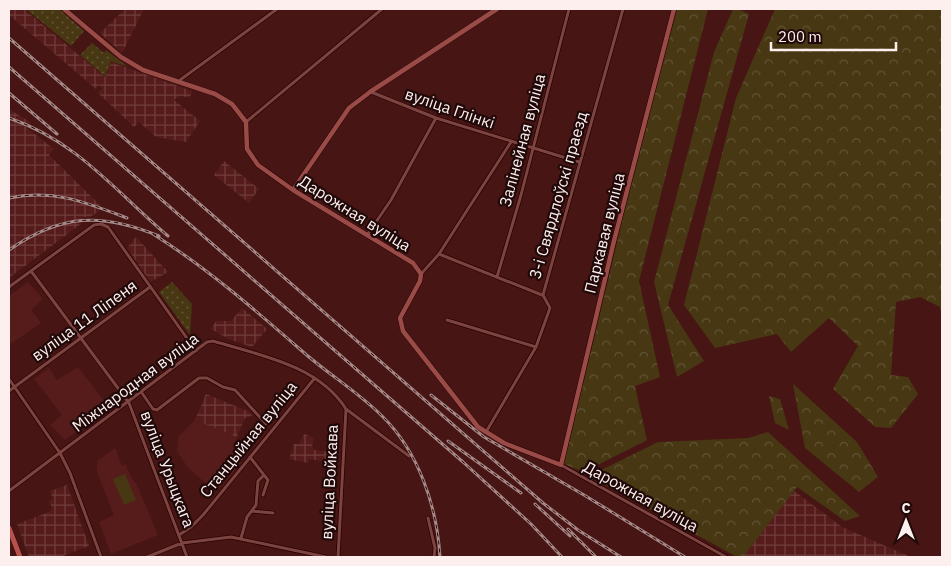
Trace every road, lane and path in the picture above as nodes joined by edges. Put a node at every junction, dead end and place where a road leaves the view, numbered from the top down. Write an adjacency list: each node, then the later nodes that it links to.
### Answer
1 (64, 9): 8 (street)
2 (277, 9): 8 (street)
3 (382, 9): 11 (street)
4 (497, 9): 9 (street)
5 (569, 9): 13 (street, Залінейная вуліца)
6 (623, 9): 14 (street, 3-і Свярдлоўскі праезд)
7 (674, 9): 40 (street, Паркавая вуліца)
8 (180, 80): 11 (street)
9 (370, 92): 10 (street, вуліца Глінкі); 15 (street)
10 (436, 118): 12 (street, вуліца Глінкі); 16 (street)
11 (246, 122): 15 (street, Дарожная вуліца)
12 (511, 142): 13 (street, вуліца Глінкі); 17 (street)
13 (532, 149): 14 (street, вуліца Глінкі); 20 (street, Залінейная вуліца)
14 (580, 162): 23 (street, 3-і Свярдлоўскі праезд)
15 (293, 190): 16 (street, Дарожная вуліца)
16 (367, 235): 19 (street, Дарожная вуліца)
17 (438, 254): 19 (street); 20 (street)
18 (31, 271): 21 (street); 22 (street); 25 (street, вуліца Урыцкага)
19 (421, 274): 36 (street, Дарожная вуліца)
20 (497, 277): 23 (street)
21 (9, 287)
22 (150, 287): 25 (street, вуліца 11 Ліпеня); 27 (street)
23 (542, 295): 26 (street, 3-і Свярдлоўскі праезд)
24 (446, 320): 26 (street)
25 (82, 337): 30 (street, вуліца 11 Ліпеня); 33 (street, вуліца Урыцкага)
26 (536, 347): 36 (street, 3-і Свярдлоўскі праезд)
27 (196, 351): 28 (street, Міжнародная вуліца); 32 (street, Міжнародная вуліца)
28 (314, 378): 34 (street, Міжнародная вуліца); 39 (street, Станцыйная вуліца)
29 (9, 379): 30 (street)
30 (14, 387): 31 (street, вуліца 11 Ліпеня); 37 (street)
31 (9, 391)
32 (142, 393): 33 (street, Міжнародная вуліца); 35 (street)
33 (130, 403): 37 (street, Міжнародная вуліца); 48 (street, вуліца Урыцкага)
34 (346, 409): 38 (street, Міжнародная вуліца); 56 (street, вуліца Войкава)
35 (266, 424)
36 (486, 432): 40 (street, Дарожная вуліца)
37 (60, 454): 42 (street, Міжнародная вуліца); 52 (street)
38 (409, 456)
39 (250, 457): 41 (street); 48 (street, Станцыйная вуліца)
40 (561, 465): 58 (street, Дарожная вуліца)
41 (264, 475): 43 (street); 44 (street)
42 (9, 491)
43 (263, 495)
44 (252, 510): 45 (street); 49 (street)
45 (273, 513)
46 (428, 518): 57 (street)
47 (9, 528): 51 (main road)
48 (179, 534): 50 (street, вуліца Урыцкага)
49 (241, 538): 50 (street); 55 (street)
50 (182, 543): 53 (street); 54 (street, вуліца Урыцкага)
51 (20, 557)
52 (101, 557)
53 (147, 557)
54 (187, 557)
55 (326, 557)
56 (338, 557)
57 (434, 557)
58 (726, 557)

